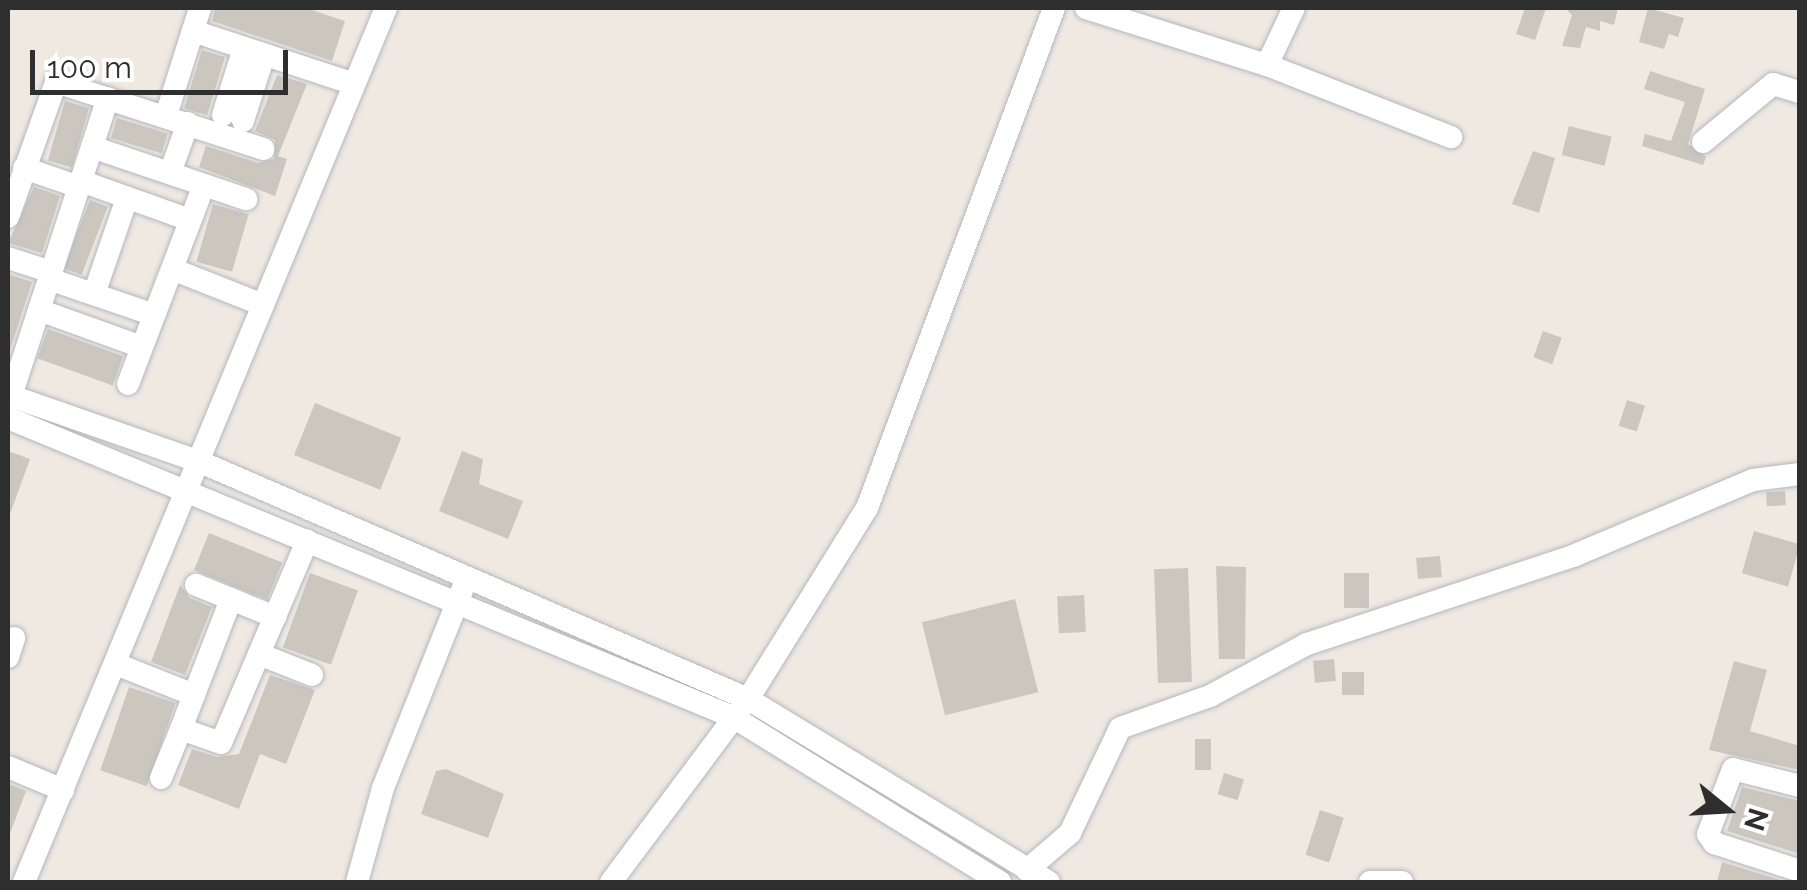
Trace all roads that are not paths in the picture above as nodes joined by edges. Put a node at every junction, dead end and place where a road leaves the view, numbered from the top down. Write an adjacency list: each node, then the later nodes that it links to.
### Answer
1 (200, 8): 6 (street)
2 (386, 8): 9 (street)
3 (1054, 8): 49 (street)
4 (1086, 8): 8 (street)
5 (1294, 8): 8 (street)
6 (192, 32): 7 (street); 12 (street)
7 (254, 51): 9 (street); 13 (street)
8 (1267, 65): 15 (street)
9 (354, 84): 31 (street)
10 (1800, 92): 16 (street)
11 (108, 98): 14 (street); 17 (street); 19 (street)
12 (169, 106)
13 (233, 118)
14 (188, 122): 18 (street); 20 (street)
15 (1450, 137)
16 (1703, 142)
17 (92, 147): 20 (street); 21 (street)
18 (264, 148)
19 (24, 168): 21 (street); 25 (street)
20 (170, 174): 22 (street)
21 (80, 184): 23 (street); 29 (street)
22 (204, 185): 24 (street); 26 (street)
23 (127, 198): 26 (street); 30 (street)
24 (246, 199)
25 (8, 218)
26 (190, 220): 28 (street)
27 (8, 258): 29 (street)
28 (172, 269): 31 (street); 33 (street)
29 (50, 276): 30 (street); 32 (street)
30 (94, 294): 33 (street)
31 (263, 305): 37 (street)
32 (39, 310): 34 (street); 36 (street)
33 (154, 315): 34 (street)
34 (142, 348): 35 (street)
35 (128, 384)
36 (9, 403): 37 (street); 39 (street)
37 (198, 462): 39 (street); 42 (street)
38 (1800, 474): 55 (street)
39 (188, 487): 40 (street); 46 (street)
40 (307, 541): 42 (street); 44 (street)
41 (196, 585): 43 (street)
42 (462, 591): 49 (street); 58 (street)
43 (231, 599): 44 (street); 48 (street)
44 (275, 617): 45 (street)
45 (259, 654): 47 (street); 50 (street)
46 (116, 664): 48 (street); 54 (street)
47 (312, 675)
48 (194, 695): 50 (street)
49 (741, 708): 55 (street); 59 (street); 60 (street)
50 (181, 730): 52 (street)
51 (8, 767): 54 (street)
52 (162, 778)
53 (1800, 786): 56 (street)
54 (63, 790): 57 (street)
55 (1027, 870): 61 (street)
56 (1800, 870)
57 (24, 882)
58 (357, 882)
59 (611, 882)
60 (1000, 882)
61 (1049, 882)
62 (1370, 882): 63 (street)
63 (1402, 882)

